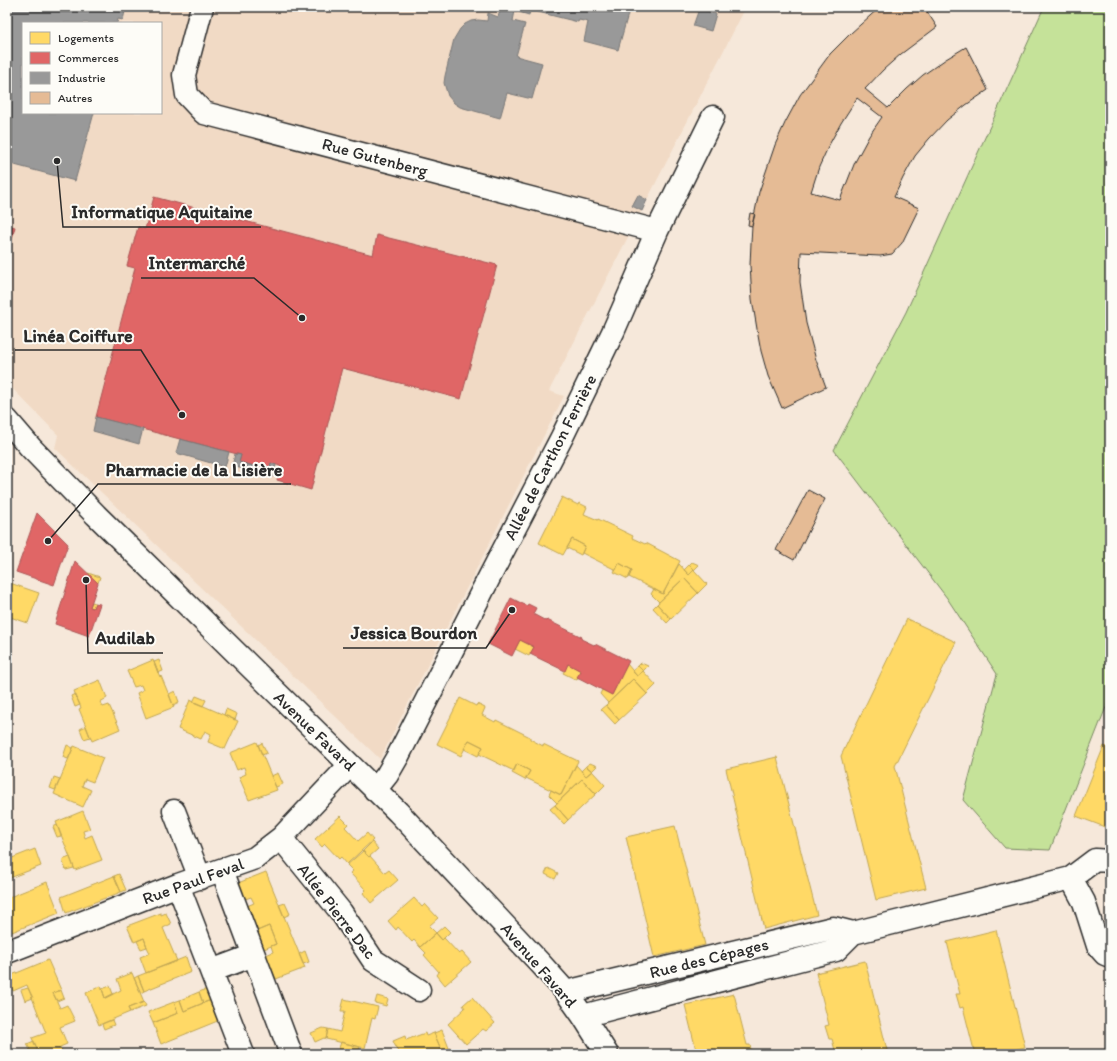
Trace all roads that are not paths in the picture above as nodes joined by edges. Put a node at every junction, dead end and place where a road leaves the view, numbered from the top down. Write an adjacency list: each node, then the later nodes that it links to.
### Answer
1 (202, 7): 3 (street, Rue Gutenberg)
2 (713, 117): 3 (street, Allée de Carthon Ferrière)
3 (657, 231): 6 (street, Allée de Carthon Ferrière)
4 (7, 420): 5 (street, Avenue Favard)
5 (350, 765): 6 (street, Avenue Favard); 8 (street, Rue Paul Feval)
6 (376, 790): 20 (street, Avenue Favard)
7 (174, 811): 11 (street)
8 (281, 838): 10 (street, Rue Paul Feval); 19 (street, Allée Pierre Dac)
9 (1110, 861): 12 (street, Rue des Cépages)
10 (222, 870): 11 (street, Rue Paul Feval); 16 (street)
11 (200, 878): 13 (street, Rue Paul Feval)
12 (1071, 878): 14 (street, Rue des Cépages); 17 (street)
13 (178, 885): 15 (street, Rue Paul Feval); 18 (street)
14 (853, 933): 20 (street, Rue des Cépages); 21 (street, Rue des Cépages)
15 (7, 952)
16 (254, 955): 18 (street); 22 (street)
17 (1110, 956)
18 (211, 971): 23 (street)
19 (419, 990)
20 (566, 992): 21 (street, Avenue Favard)
21 (583, 1016): 24 (street, Avenue Favard)
22 (284, 1052)
23 (243, 1054)
24 (607, 1054)

